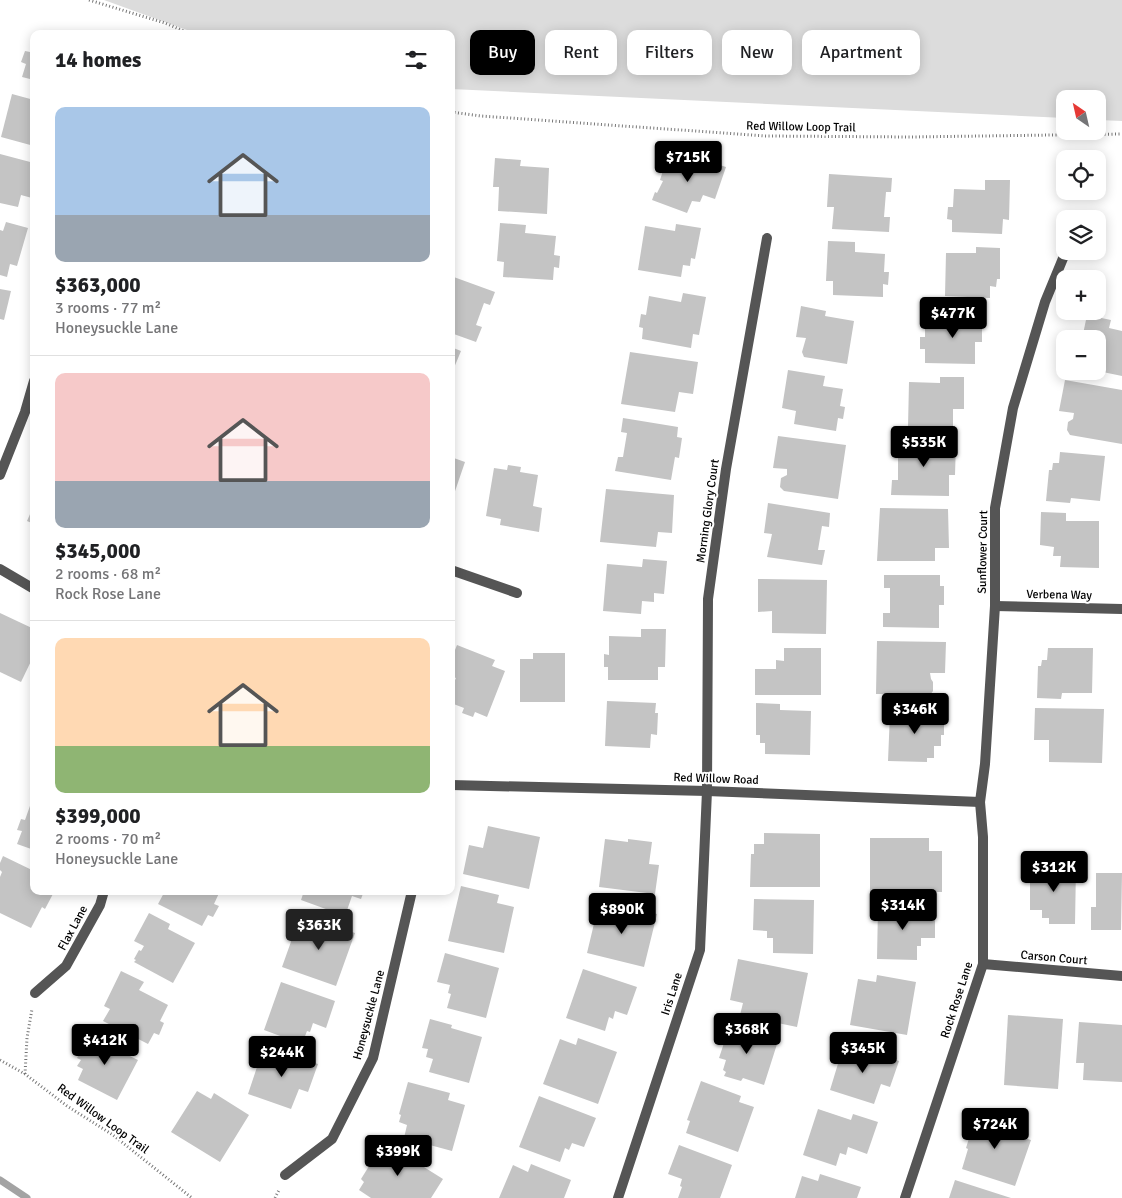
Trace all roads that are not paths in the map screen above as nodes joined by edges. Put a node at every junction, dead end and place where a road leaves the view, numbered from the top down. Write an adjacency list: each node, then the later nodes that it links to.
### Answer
1 (766, 238): 12 (street, Morning Glory Court)
2 (1062, 260): 9 (street, Sunflower Court)
3 (30, 395): 4 (street)
4 (0, 475)
5 (0, 569): 7 (street)
6 (455, 571): 8 (street)
7 (30, 587)
8 (517, 593)
9 (995, 606): 10 (street, Verbena Way); 13 (street, Sunflower Court)
10 (1122, 609)
11 (455, 785): 12 (street, Red Willow Road)
12 (707, 791): 13 (street, Red Willow Road); 20 (street, Iris Lane)
13 (980, 802): 16 (street, Rock Rose Lane)
14 (103, 895): 18 (street, Flax Lane)
15 (411, 895): 19 (street, Honeysuckle Lane)
16 (983, 964): 17 (street, Carson Court); 21 (street, Rock Rose Lane)
17 (1122, 976)
18 (35, 993)
19 (285, 1175)
20 (618, 1198)
21 (905, 1198)

